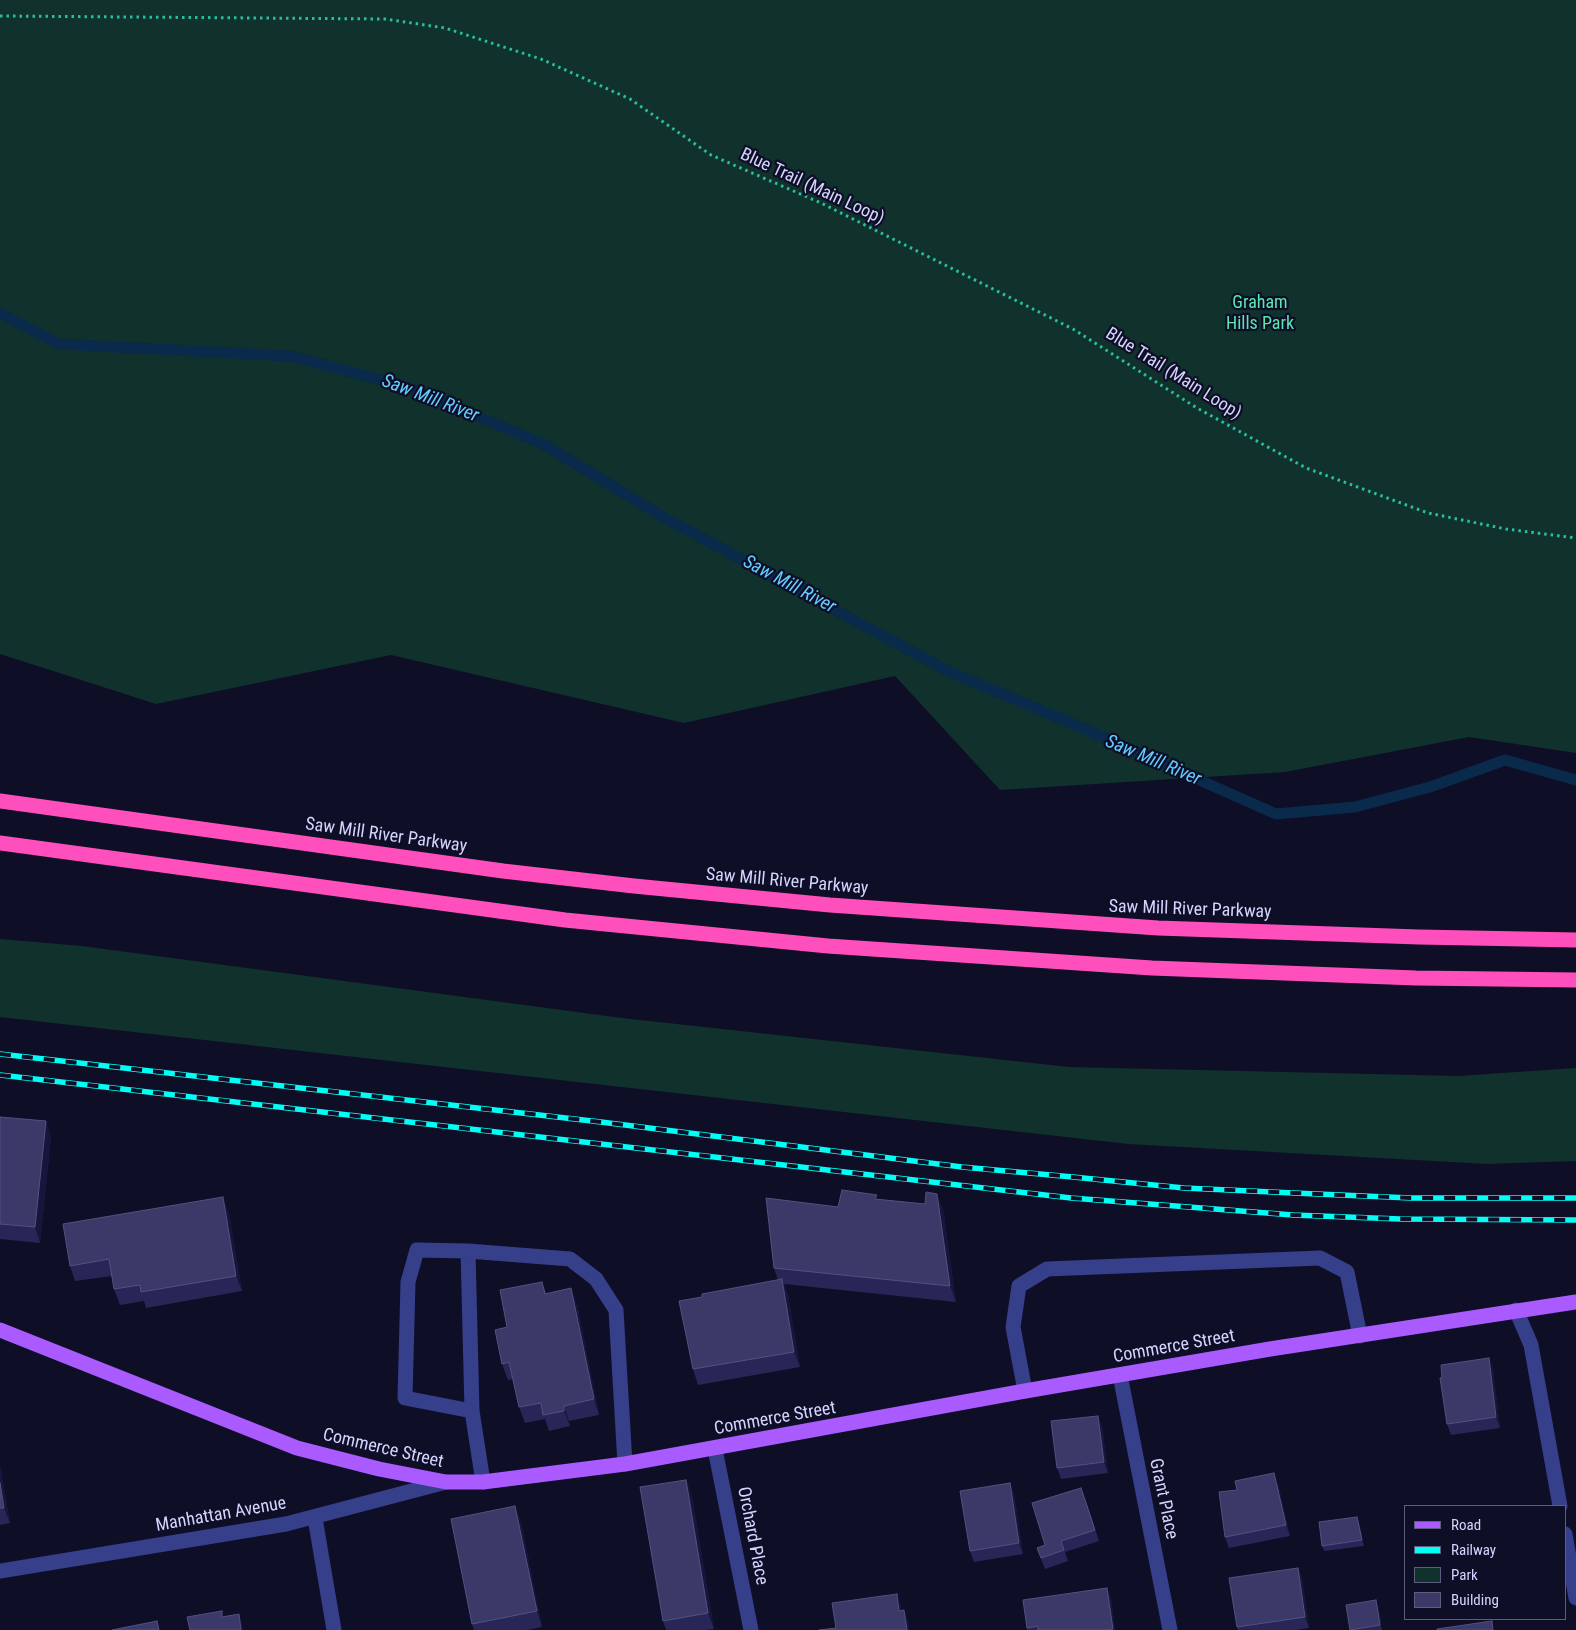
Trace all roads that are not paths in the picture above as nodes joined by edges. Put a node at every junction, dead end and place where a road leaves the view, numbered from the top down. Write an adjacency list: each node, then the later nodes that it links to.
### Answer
1 (0, 801): 3 (highway, Saw Mill River Parkway)
2 (0, 843): 4 (highway)
3 (1576, 940)
4 (1576, 980)
5 (468, 1251): 12 (street); 12 (street); 14 (street)
6 (1576, 1302): 7 (main road, Commerce Street)
7 (1516, 1310): 9 (main road, Commerce Street); 17 (street)
8 (0, 1330): 15 (main road, Commerce Street)
9 (1360, 1336): 10 (main road, Commerce Street); 11 (street)
10 (1120, 1375): 11 (main road, Commerce Street); 24 (street, Grant Place)
11 (1025, 1391): 13 (main road, Commerce Street)
12 (472, 1411): 16 (street)
13 (715, 1449): 14 (main road, Commerce Street); 23 (street, Orchard Place)
14 (625, 1464): 16 (main road, Commerce Street)
15 (446, 1482): 16 (main road, Commerce Street); 18 (street, Manhattan Avenue)
16 (483, 1482)
17 (1560, 1505)
18 (315, 1518): 20 (street, Manhattan Avenue); 22 (street)
19 (1566, 1540): 21 (street)
20 (0, 1571)
21 (1576, 1598)
22 (334, 1630)
23 (751, 1630)
24 (1170, 1630)

